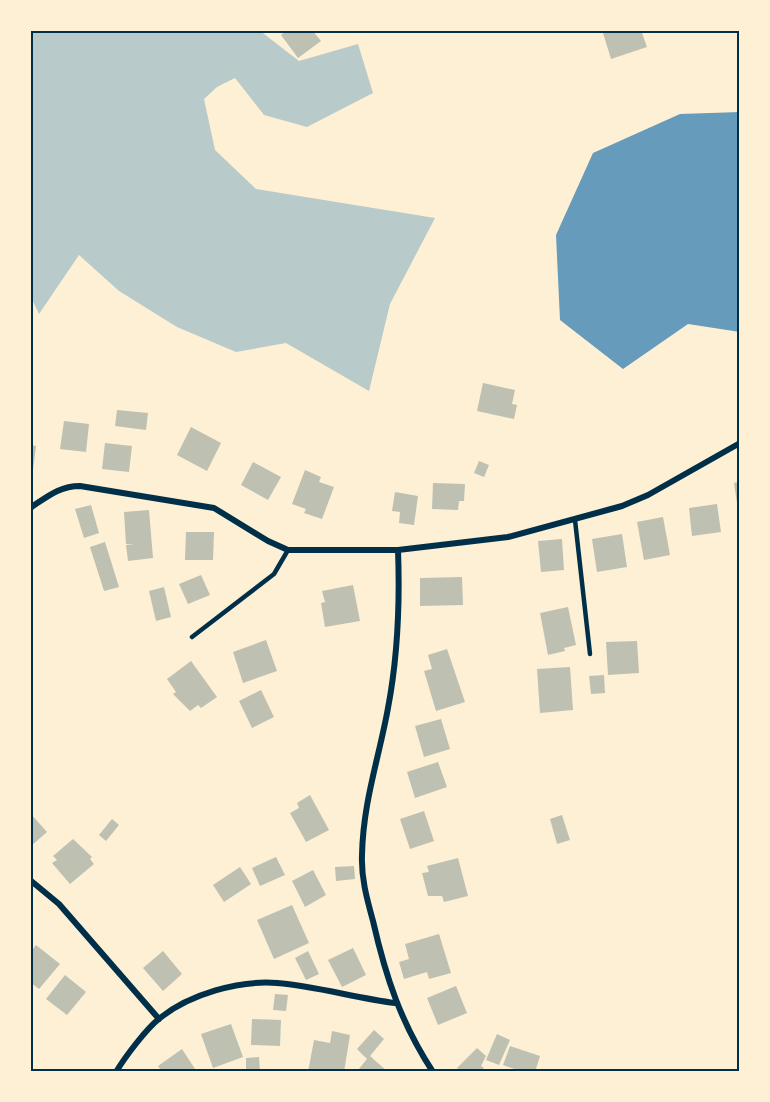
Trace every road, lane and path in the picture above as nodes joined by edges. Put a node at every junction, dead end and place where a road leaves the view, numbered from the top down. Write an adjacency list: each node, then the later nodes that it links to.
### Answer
1 (740, 443): 3 (street)
2 (30, 508): 4 (street)
3 (575, 520): 5 (street); 7 (lane)
4 (288, 550): 5 (street); 6 (lane)
5 (398, 550): 9 (street)
6 (192, 637)
7 (590, 654)
8 (30, 880): 10 (street)
9 (395, 1004): 10 (street); 12 (street)
10 (159, 1019): 11 (street)
11 (116, 1072)
12 (433, 1072)

